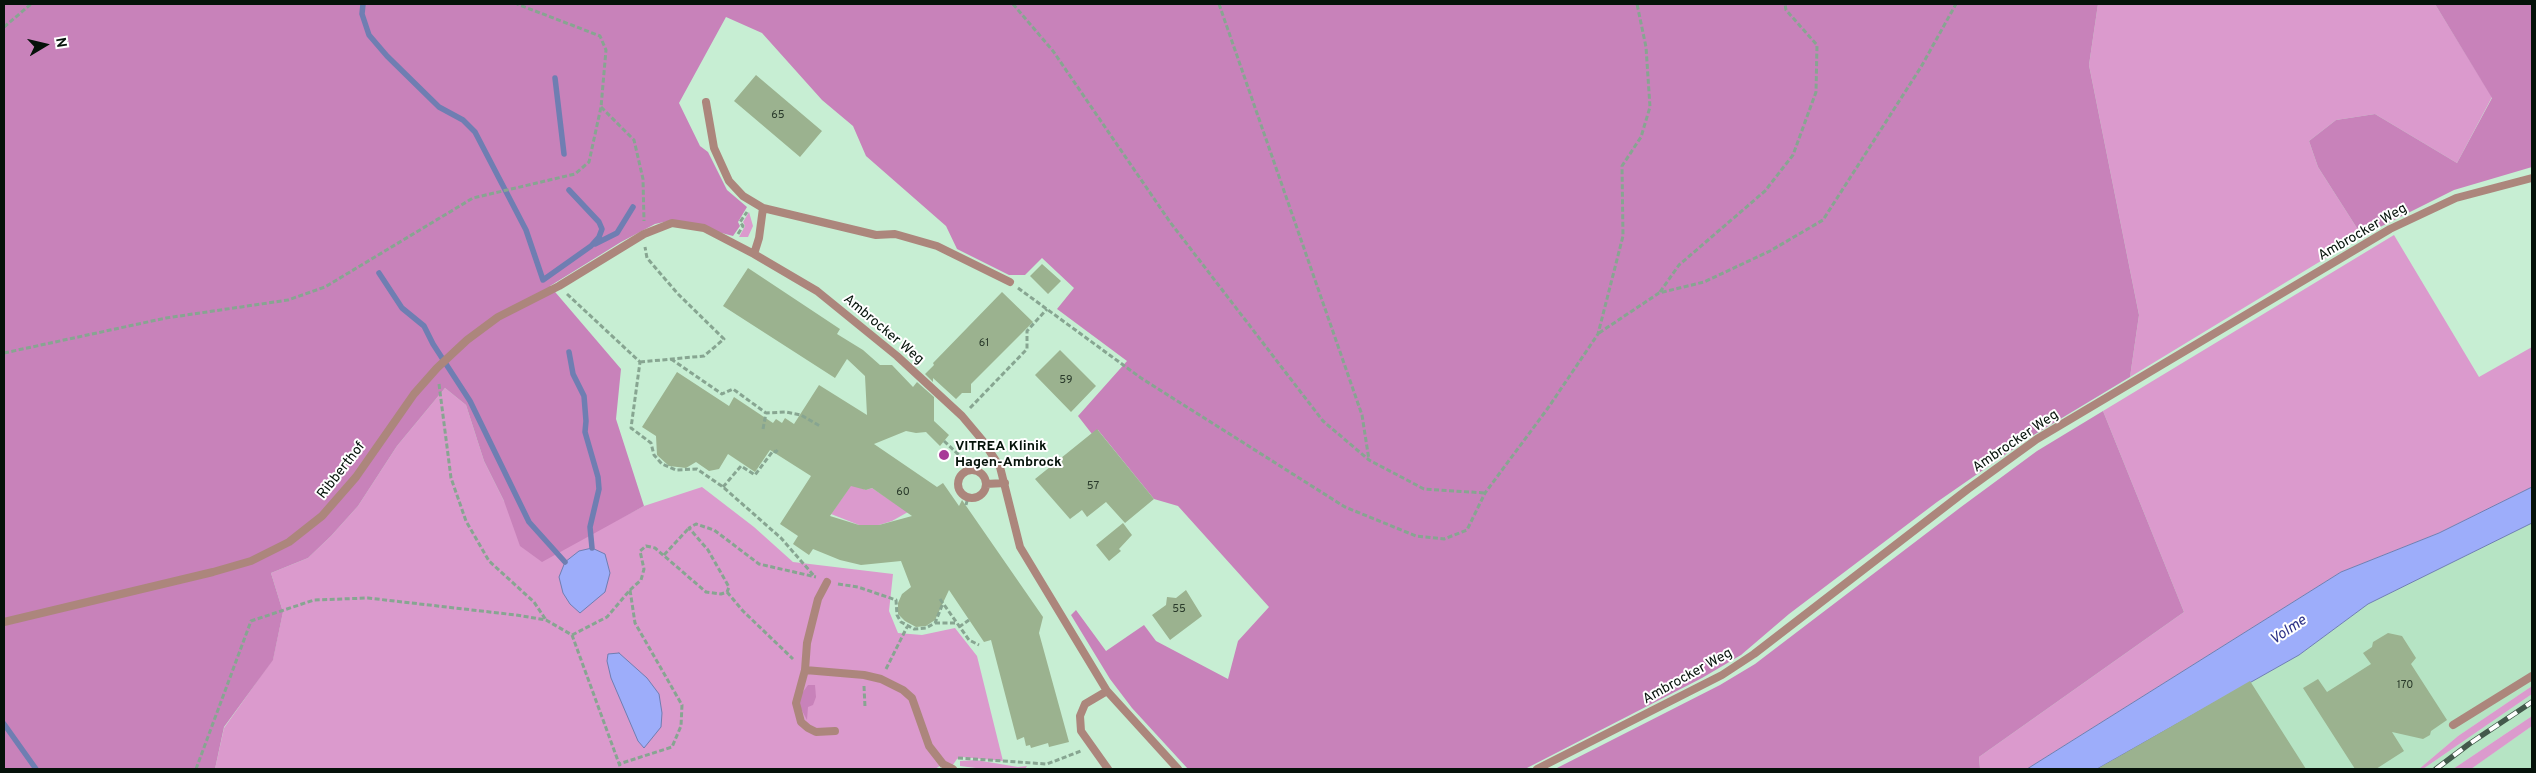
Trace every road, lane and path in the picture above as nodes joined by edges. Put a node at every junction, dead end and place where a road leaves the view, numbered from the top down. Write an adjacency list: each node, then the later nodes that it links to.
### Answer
1 (31, 4): 8 (path)
2 (517, 4): 10 (path)
3 (1013, 4): 32 (path)
4 (1219, 4): 32 (path)
5 (1637, 4): 21 (path)
6 (1785, 4): 19 (path)
7 (1956, 4): 19 (path)
8 (4, 27)
9 (706, 102): 12 (lane)
10 (601, 107): 14 (path); 22 (path)
11 (2532, 178): 68 (lane, Ambrocker Weg)
12 (764, 208): 16 (lane); 17 (lane)
13 (748, 210): 15 (path)
14 (644, 234): 16 (lane, Ambrocker Weg); 18 (lane, Ribberthof); 23 (path)
15 (736, 236)
16 (754, 254): 27 (lane, Ambrocker Weg)
17 (1010, 282): 20 (path)
18 (559, 286): 24 (path); 25 (lane, Ribberthof)
19 (1659, 293): 21 (path)
20 (1047, 310): 27 (path); 37 (path)
21 (1598, 334): 37 (path)
22 (4, 353)
23 (670, 359): 24 (path); 26 (path)
24 (640, 362): 36 (path)
25 (436, 368): 45 (path); 47 (lane, Ribberthof)
26 (766, 413): 28 (path); 29 (path)
27 (962, 416): 34 (lane, Ambrocker Weg)
28 (820, 426)
29 (763, 429)
30 (944, 441): 33 (path)
31 (778, 449): 36 (path)
32 (1369, 460): 37 (path)
33 (969, 470): 35 (lane); 35 (lane)
34 (1005, 483): 35 (lane); 57 (lane, Ambrocker Weg)
35 (986, 484)
36 (723, 487): 38 (path)
37 (1485, 493)
38 (689, 528): 39 (path); 42 (path)
39 (664, 555): 41 (path); 42 (path)
40 (827, 582): 50 (path); 53 (lane)
41 (630, 590): 51 (path); 62 (path)
42 (727, 592): 53 (path)
43 (940, 599): 44 (path)
44 (943, 603): 48 (path); 49 (path)
45 (546, 620): 51 (path); 63 (path)
46 (969, 620): 49 (path)
47 (4, 622)
48 (935, 623): 49 (path); 50 (path)
49 (958, 625): 52 (path)
50 (907, 627): 56 (path)
51 (572, 635): 62 (path)
52 (979, 645)
53 (805, 670): 54 (lane); 60 (lane)
54 (864, 675): 56 (lane); 58 (path)
55 (2532, 676): 59 (lane)
56 (881, 679): 65 (lane)
57 (1107, 691): 61 (lane); 67 (lane, Ambrocker Weg)
58 (864, 707)
59 (2453, 725)
60 (835, 731)
61 (1091, 747): 65 (path); 66 (lane)
62 (619, 764): 64 (path)
63 (196, 769)
64 (621, 769)
65 (951, 769)
66 (1108, 769)
67 (1178, 769)
68 (1537, 769)

